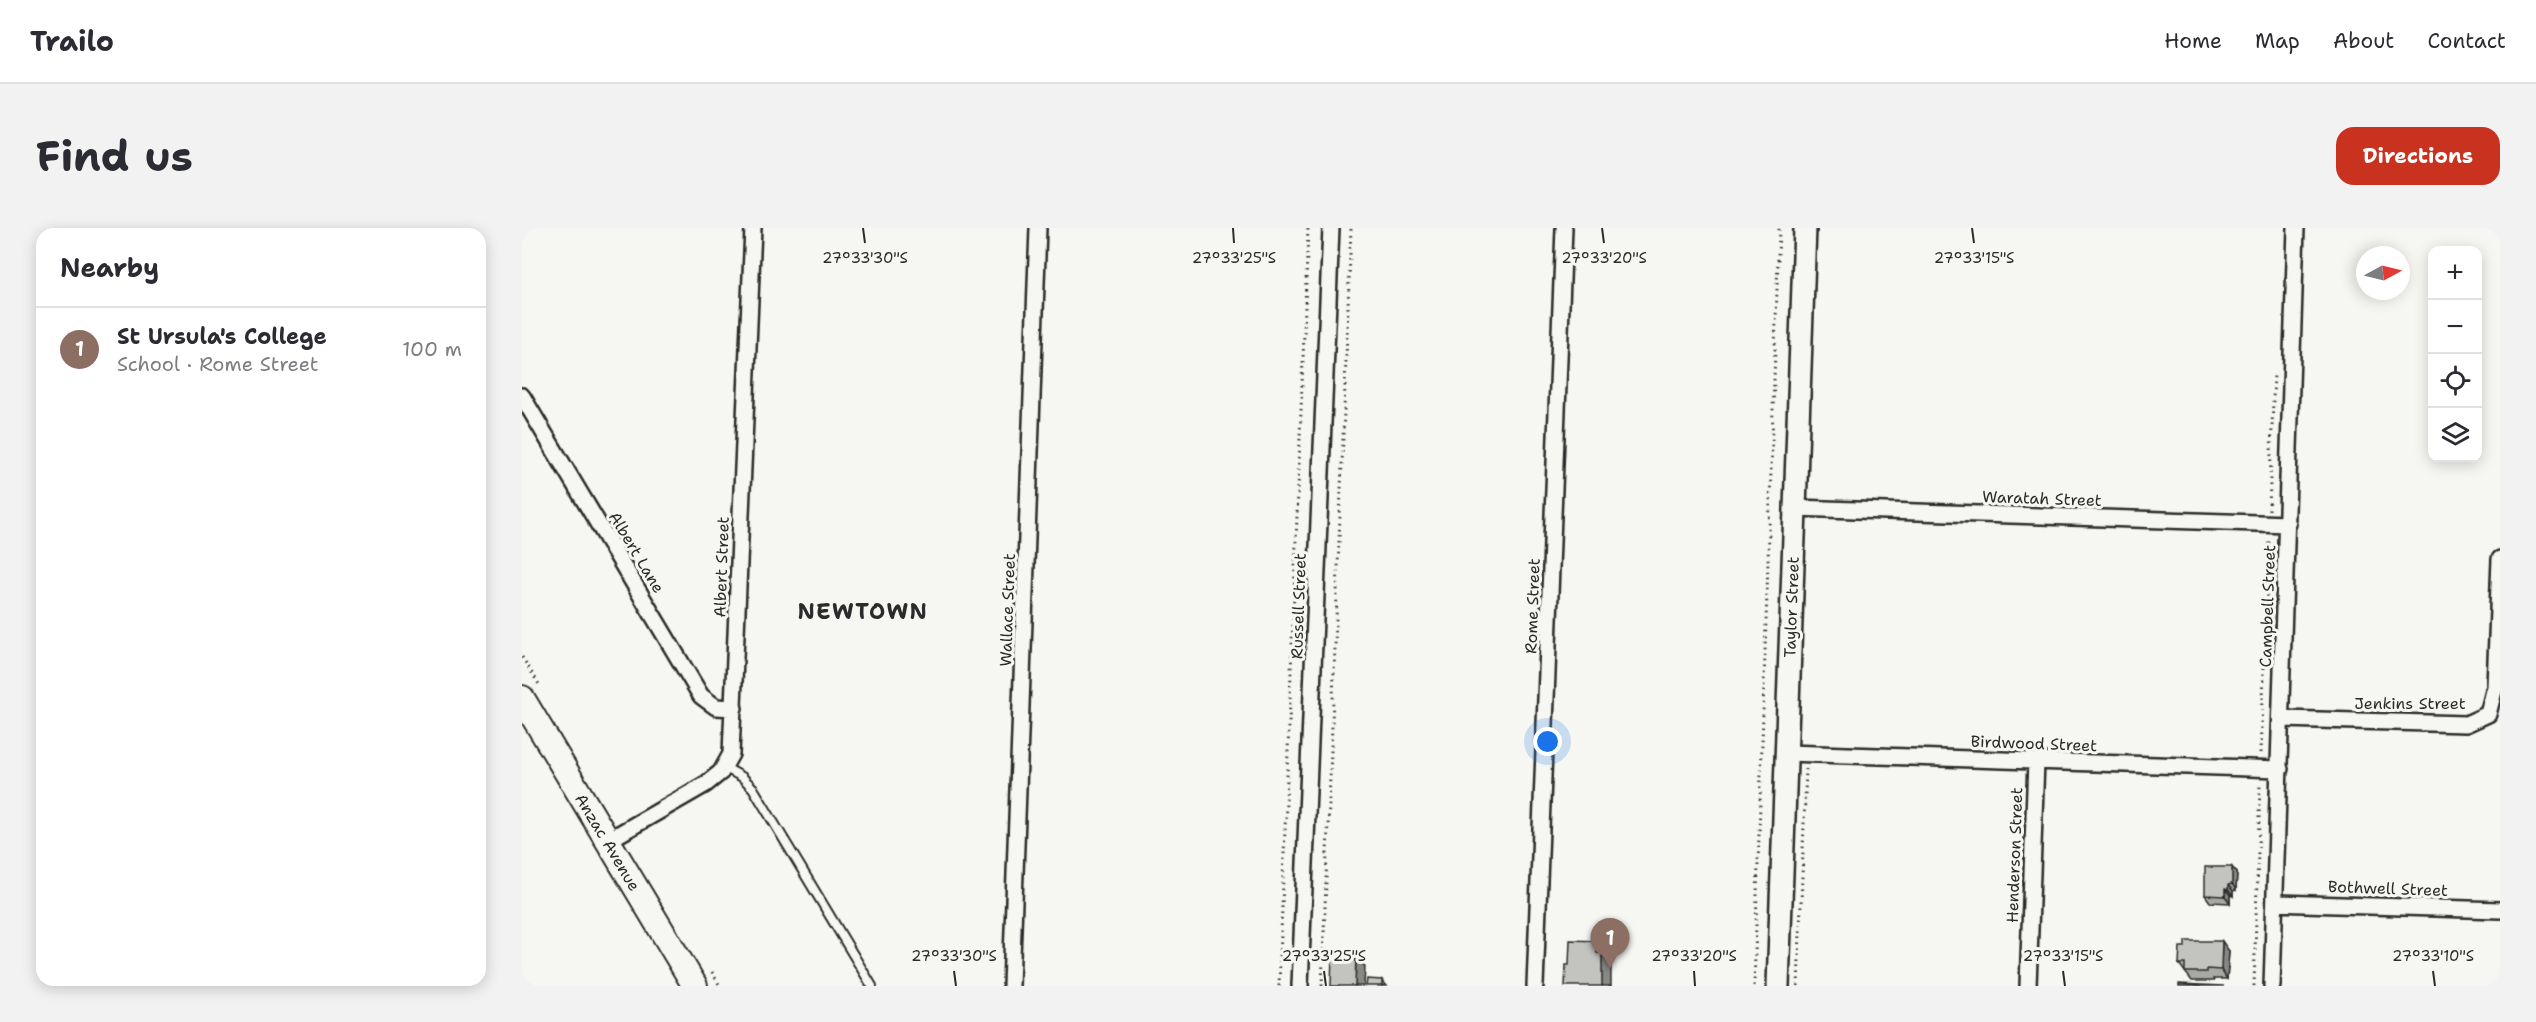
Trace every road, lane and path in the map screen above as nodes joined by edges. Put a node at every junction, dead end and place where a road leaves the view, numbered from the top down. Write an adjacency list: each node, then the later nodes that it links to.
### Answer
1 (753, 228): 18 (street, Albert Street)
2 (1308, 228): 31 (path)
3 (1331, 228): 32 (street, Russell Street)
4 (1351, 228): 33 (path)
5 (1564, 228): 34 (street, Rome Street)
6 (1779, 228): 35 (path)
7 (1805, 228): 12 (street, Taylor Street)
8 (2296, 228): 14 (street, Campbell Street)
9 (1039, 231): 30 (street, Wallace Street)
10 (2275, 367): 13 (path)
11 (522, 396): 18 (street, Albert Lane)
12 (1794, 508): 13 (street, Waratah Street); 20 (street, Taylor Street)
13 (2269, 524): 14 (street, Waratah Street); 23 (path)
14 (2288, 524): 19 (street, Campbell Street)
15 (2500, 559): 16 (street, Jenkins Street)
16 (2499, 642): 19 (street, Jenkins Street)
17 (522, 698): 25 (main road, Anzac Avenue)
18 (734, 708): 22 (street, Albert Street)
19 (2282, 719): 24 (street, Campbell Street)
20 (1786, 753): 21 (street, Birdwood Street); 36 (street, Taylor Street)
21 (2036, 761): 23 (street, Birdwood Street); 37 (street, Henderson Street)
22 (724, 767): 25 (street); 29 (lane)
23 (2261, 768): 24 (street, Birdwood Street); 38 (path)
24 (2280, 769): 26 (street, Campbell Street)
25 (608, 841): 28 (main road, Anzac Avenue)
26 (2275, 903): 27 (street, Bothwell Street); 39 (street, Campbell Street)
27 (2500, 910)
28 (695, 986)
29 (872, 986)
30 (1011, 986)
31 (1279, 986)
32 (1300, 986)
33 (1322, 986)
34 (1535, 986)
35 (1754, 986)
36 (1778, 986)
37 (2028, 986)
38 (2254, 986)
39 (2272, 986)

